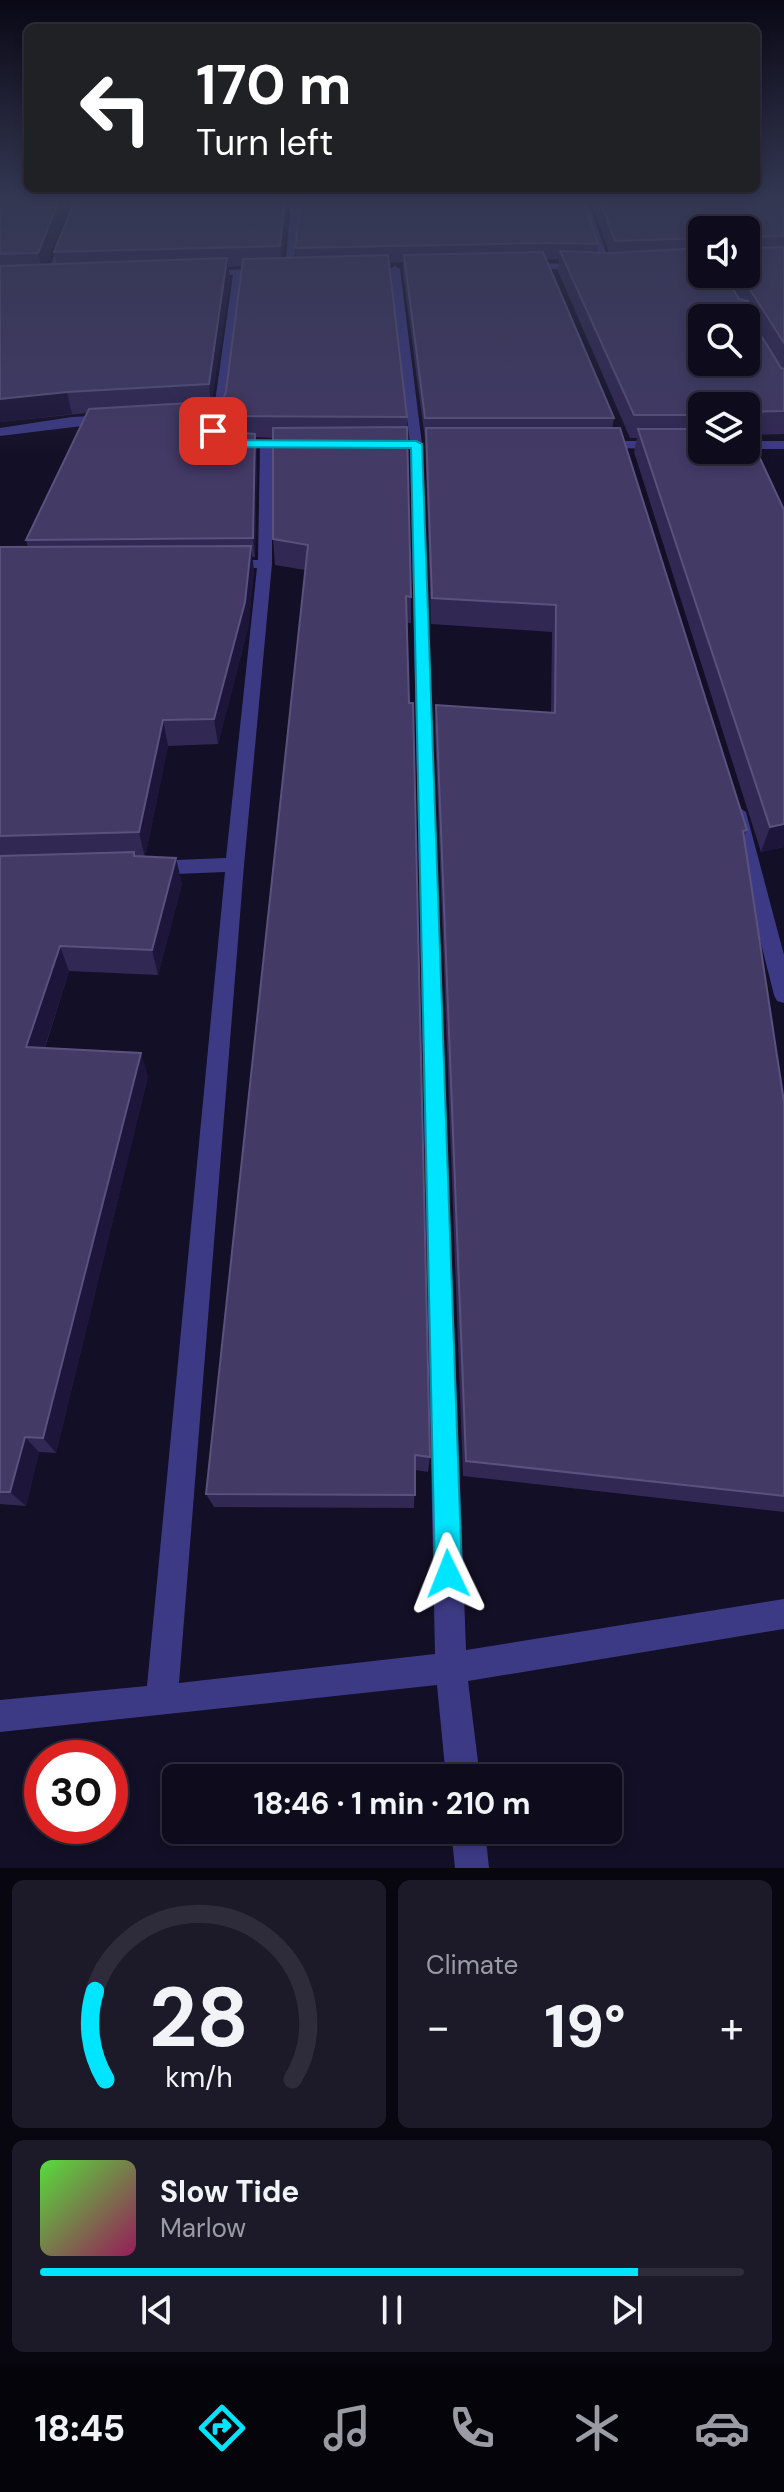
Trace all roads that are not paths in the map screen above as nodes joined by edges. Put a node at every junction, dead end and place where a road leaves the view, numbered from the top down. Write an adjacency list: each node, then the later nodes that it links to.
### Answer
1 (236, 285): 3 (street)
2 (397, 285): 20 (street)
3 (219, 412): 4 (street); 6 (street)
4 (175, 415)
5 (131, 417): 7 (street)
6 (213, 431)
7 (0, 432)
8 (591, 445): 9 (street)
9 (688, 445)
10 (760, 445): 11 (street)
11 (784, 445)
12 (317, 446): 14 (street)
13 (219, 564): 14 (street)
14 (265, 564): 16 (street)
15 (731, 795): 18 (street)
16 (235, 865): 17 (street); 21 (street)
17 (125, 869)
18 (784, 995)
19 (784, 1614): 20 (street)
20 (451, 1668): 21 (street); 23 (street)
21 (162, 1701): 22 (street)
22 (0, 1716)
23 (461, 1764)
24 (469, 1844): 25 (street)
25 (472, 1868)

